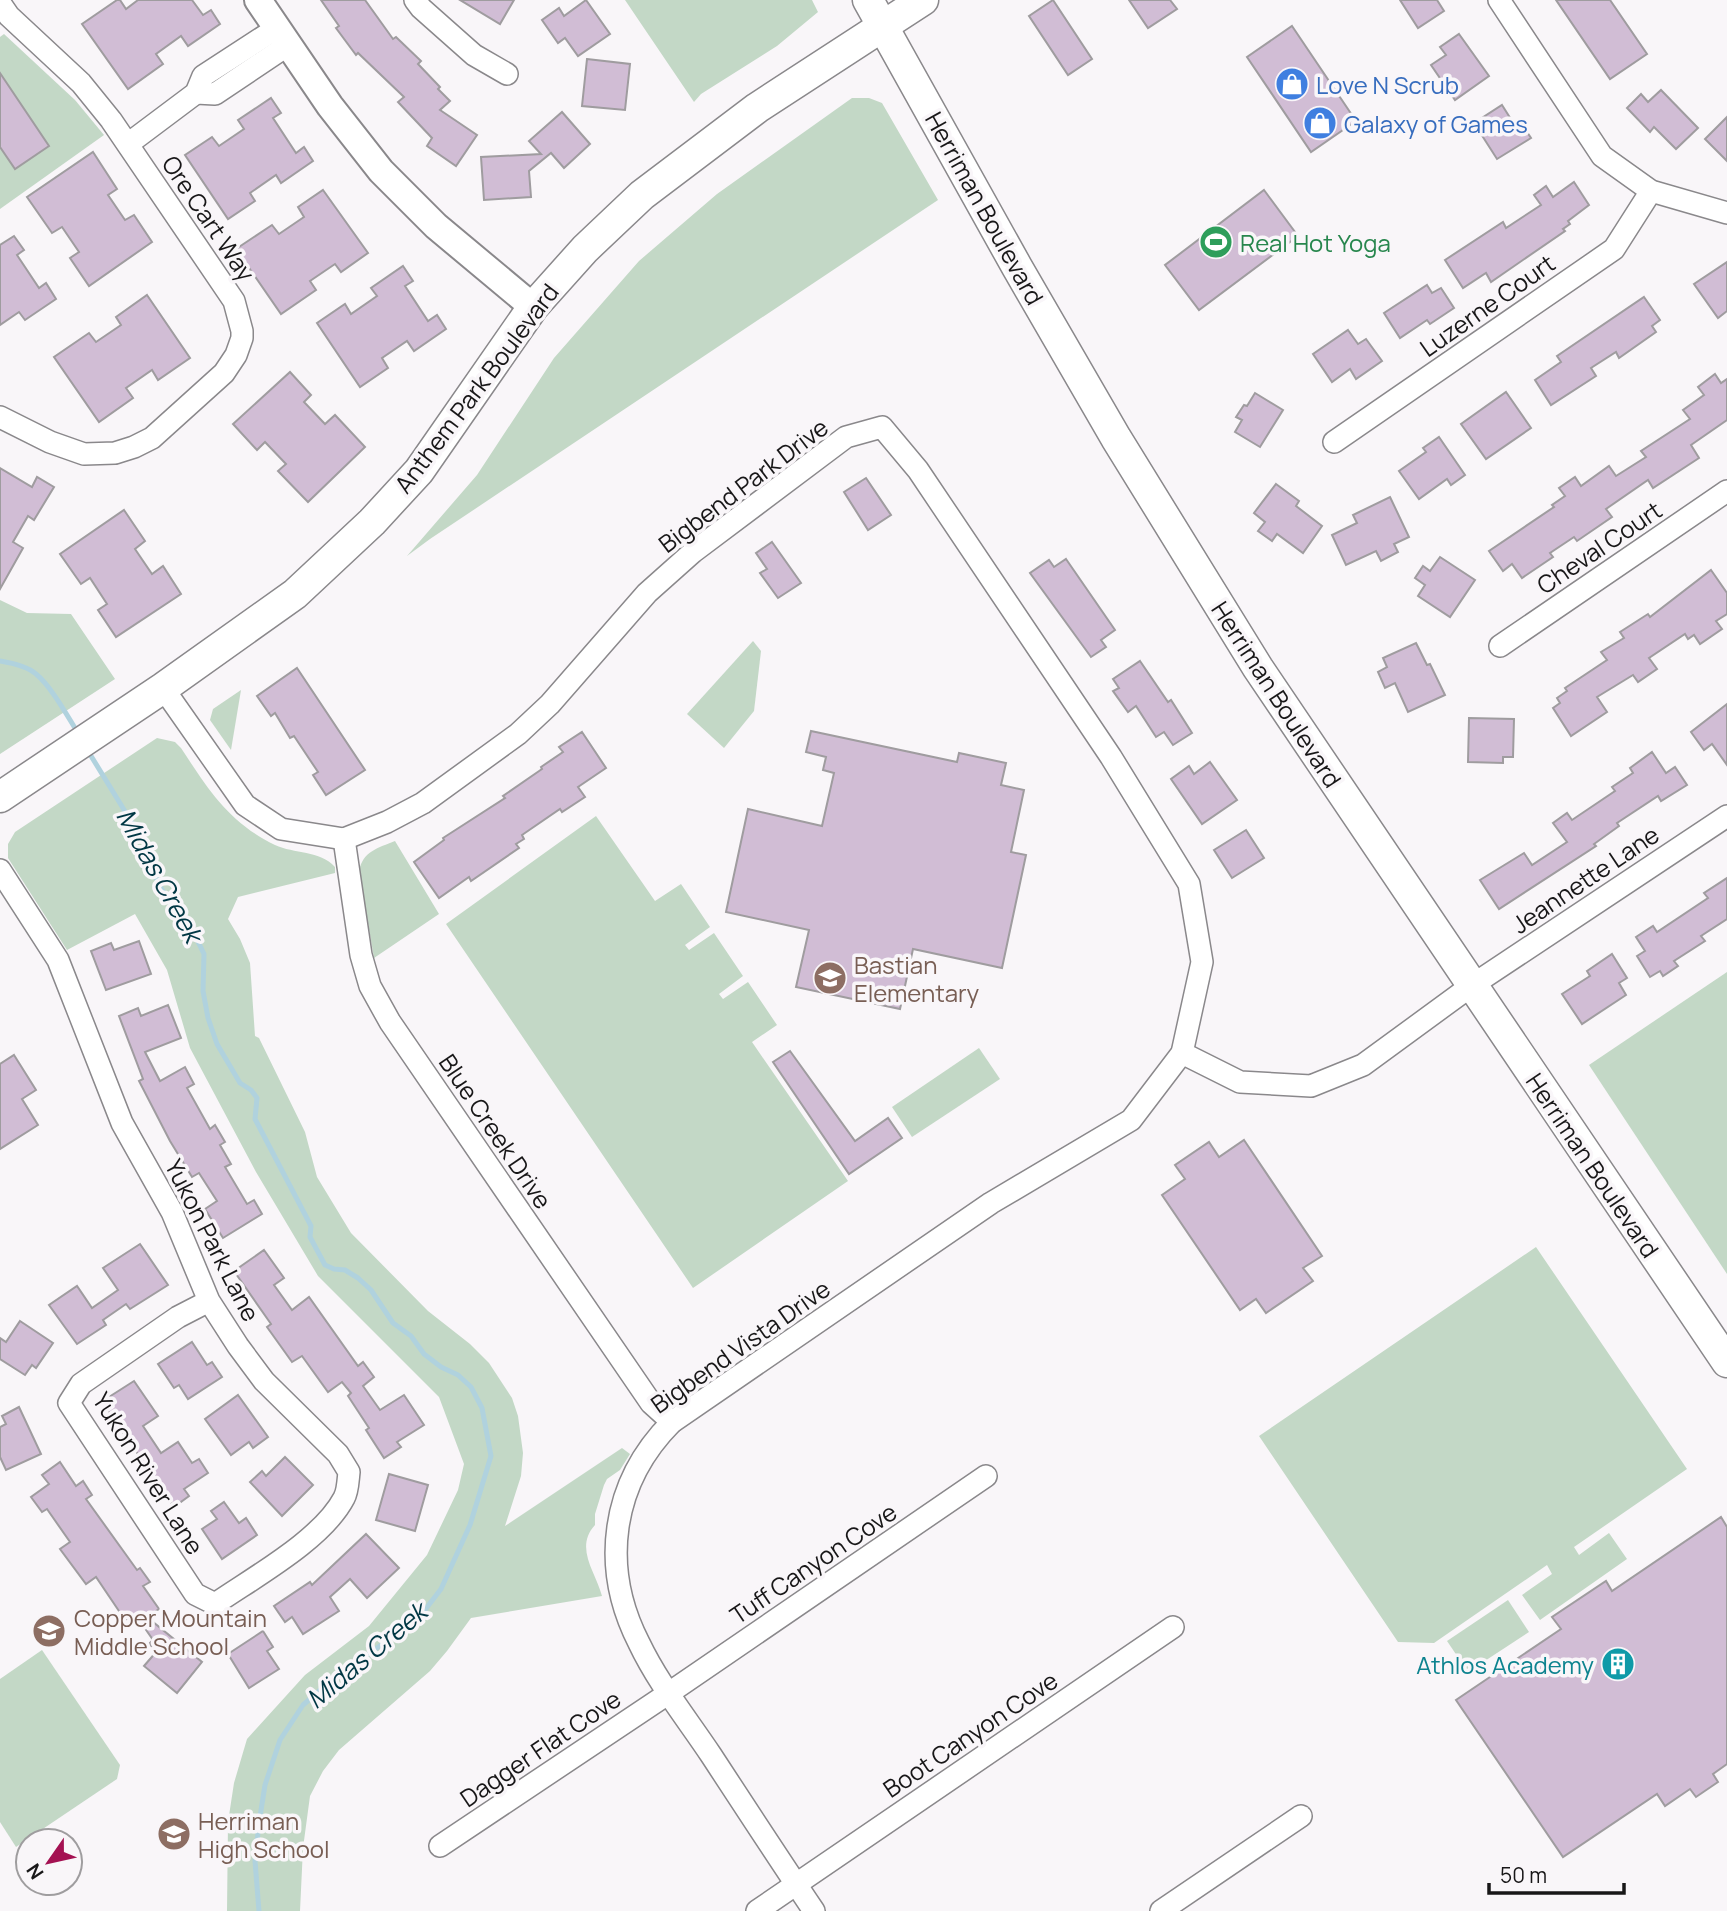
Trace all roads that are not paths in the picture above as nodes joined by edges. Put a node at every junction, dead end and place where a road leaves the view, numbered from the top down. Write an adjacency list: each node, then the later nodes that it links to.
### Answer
1 (258, 0): 8 (street)
2 (415, 0): 9 (street)
3 (868, 0): 7 (main road, Herriman Boulevard)
4 (923, 0): 7 (main road, Anthem Park Boulevard)
5 (1499, 0): 11 (street)
6 (0, 3): 10 (street, Ore Cart Way)
7 (883, 26): 13 (main road, Anthem Park Boulevard); 23 (main road, Herriman Boulevard)
8 (282, 36): 10 (street); 13 (street)
9 (507, 74)
10 (128, 144): 14 (street, Ore Cart Way)
11 (1651, 191): 12 (street); 15 (street, Luzerne Court)
12 (1727, 213)
13 (533, 307): 18 (main road, Anthem Park Boulevard)
14 (0, 417)
15 (1334, 442)
16 (1727, 491): 17 (street, Cheval Court)
17 (1500, 646)
18 (163, 688): 19 (main road, Anthem Park Boulevard); 21 (street)
19 (0, 797)
20 (1727, 816): 23 (street, Jeannette Lane)
21 (344, 839): 24 (street, Bigbend Park Drive); 27 (street, Blue Creek Drive)
22 (0, 870): 25 (street, Yukon Park Lane)
23 (1471, 986): 24 (street, Jeannette Lane); 26 (main road, Herriman Boulevard)
24 (1182, 1053): 27 (street, Bigbend Vista Drive)
25 (209, 1301): 29 (street, Yukon Park Lane); 29 (street, Yukon River Lane)
26 (1725, 1353)
27 (672, 1422): 31 (street, Bigbend Vista Drive)
28 (986, 1476): 31 (street, Tuff Canyon Cove)
29 (215, 1604)
30 (1173, 1627): 34 (street, Boot Canyon Cove)
31 (669, 1693): 33 (street, Dagger Flat Cove); 34 (street, Bigbend Vista Drive)
32 (1301, 1816): 37 (street)
33 (440, 1846)
34 (796, 1884): 35 (street, Boot Canyon Cove); 36 (street, Bigbend Vista Drive)
35 (757, 1911)
36 (814, 1911)
37 (1161, 1911)

